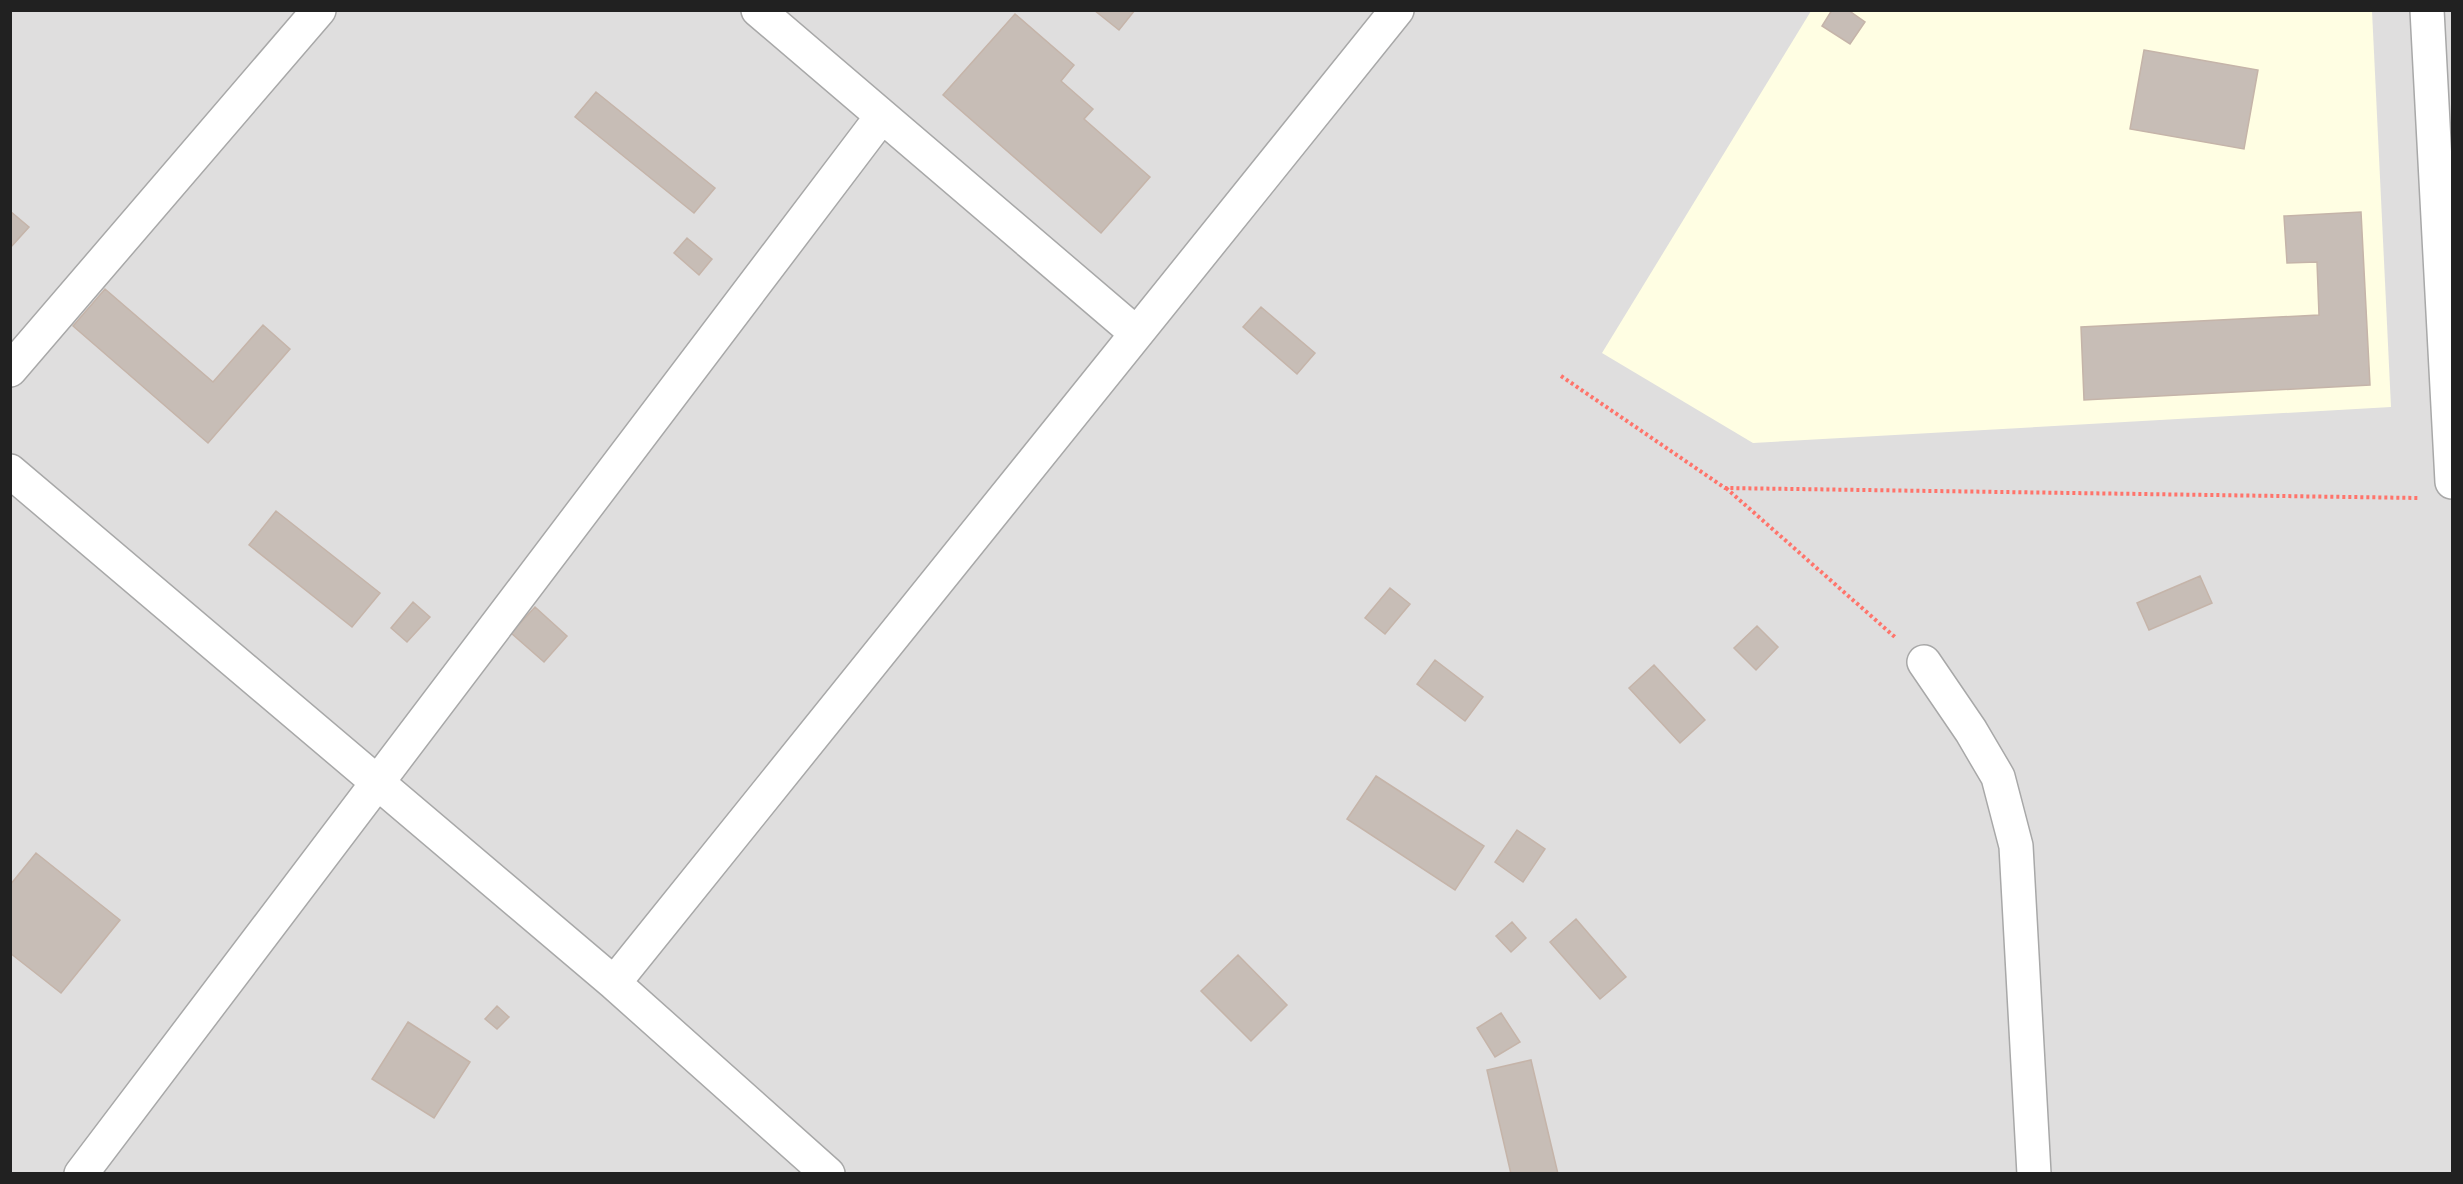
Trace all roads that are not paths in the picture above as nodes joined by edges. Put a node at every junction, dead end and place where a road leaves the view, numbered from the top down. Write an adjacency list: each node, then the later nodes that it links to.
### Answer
1 (319, 10): 7 (street)
2 (758, 10): 5 (street)
3 (1397, 10): 6 (street)
4 (2427, 10): 9 (street)
5 (882, 116): 6 (street); 11 (street)
6 (1136, 333): 12 (street)
7 (10, 370)
8 (10, 471): 11 (street)
9 (2441, 490)
10 (1924, 662): 15 (street)
11 (376, 781): 12 (street); 13 (street)
12 (614, 983): 14 (street)
13 (81, 1173)
14 (828, 1173)
15 (2034, 1173)

